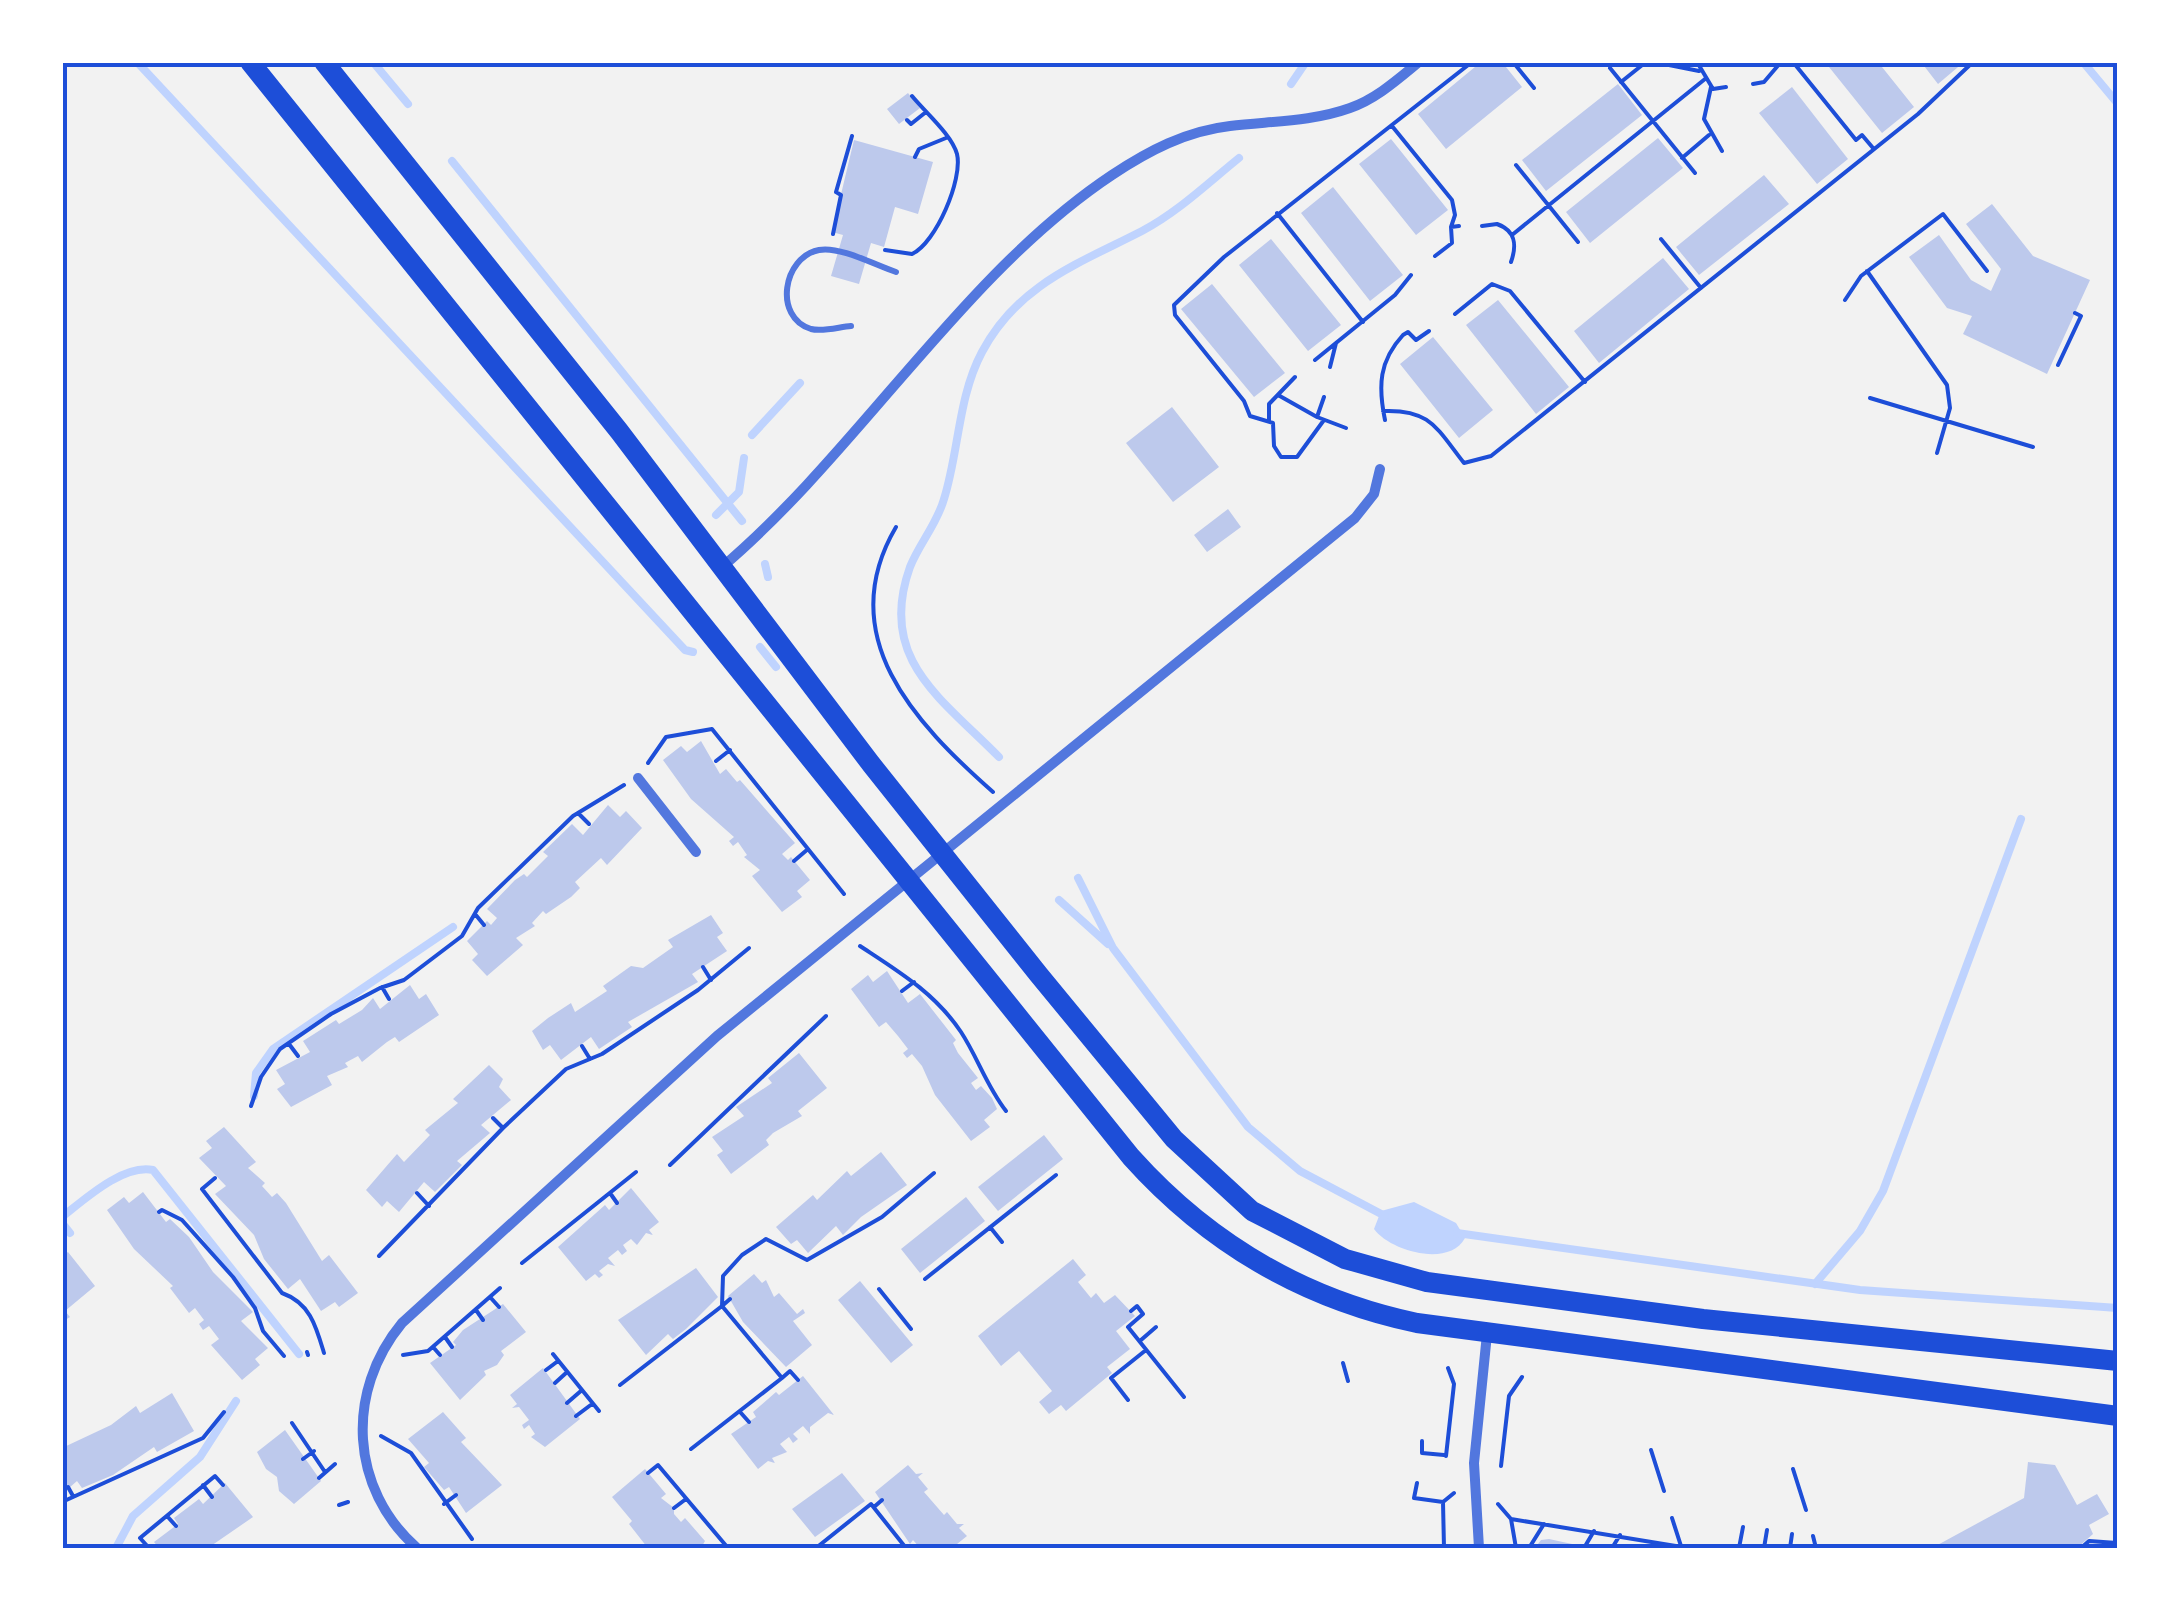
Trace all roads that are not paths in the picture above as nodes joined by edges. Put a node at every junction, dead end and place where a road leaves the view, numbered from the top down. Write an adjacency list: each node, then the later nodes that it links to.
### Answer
1 (250, 62): 11 (main road)
2 (324, 62): 7 (main road)
3 (1419, 62): 7 (street)
4 (896, 272): 5 (lane)
5 (851, 326)
6 (1380, 469): 10 (street)
7 (722, 568): 10 (main road)
8 (637, 777): 9 (street)
9 (696, 852)
10 (941, 852): 11 (street); 13 (main road)
11 (909, 879): 12 (main road); 15 (street)
12 (1487, 1334): 14 (main road); 16 (street)
13 (2118, 1362)
14 (2118, 1416)
15 (417, 1548)
16 (1480, 1548)

